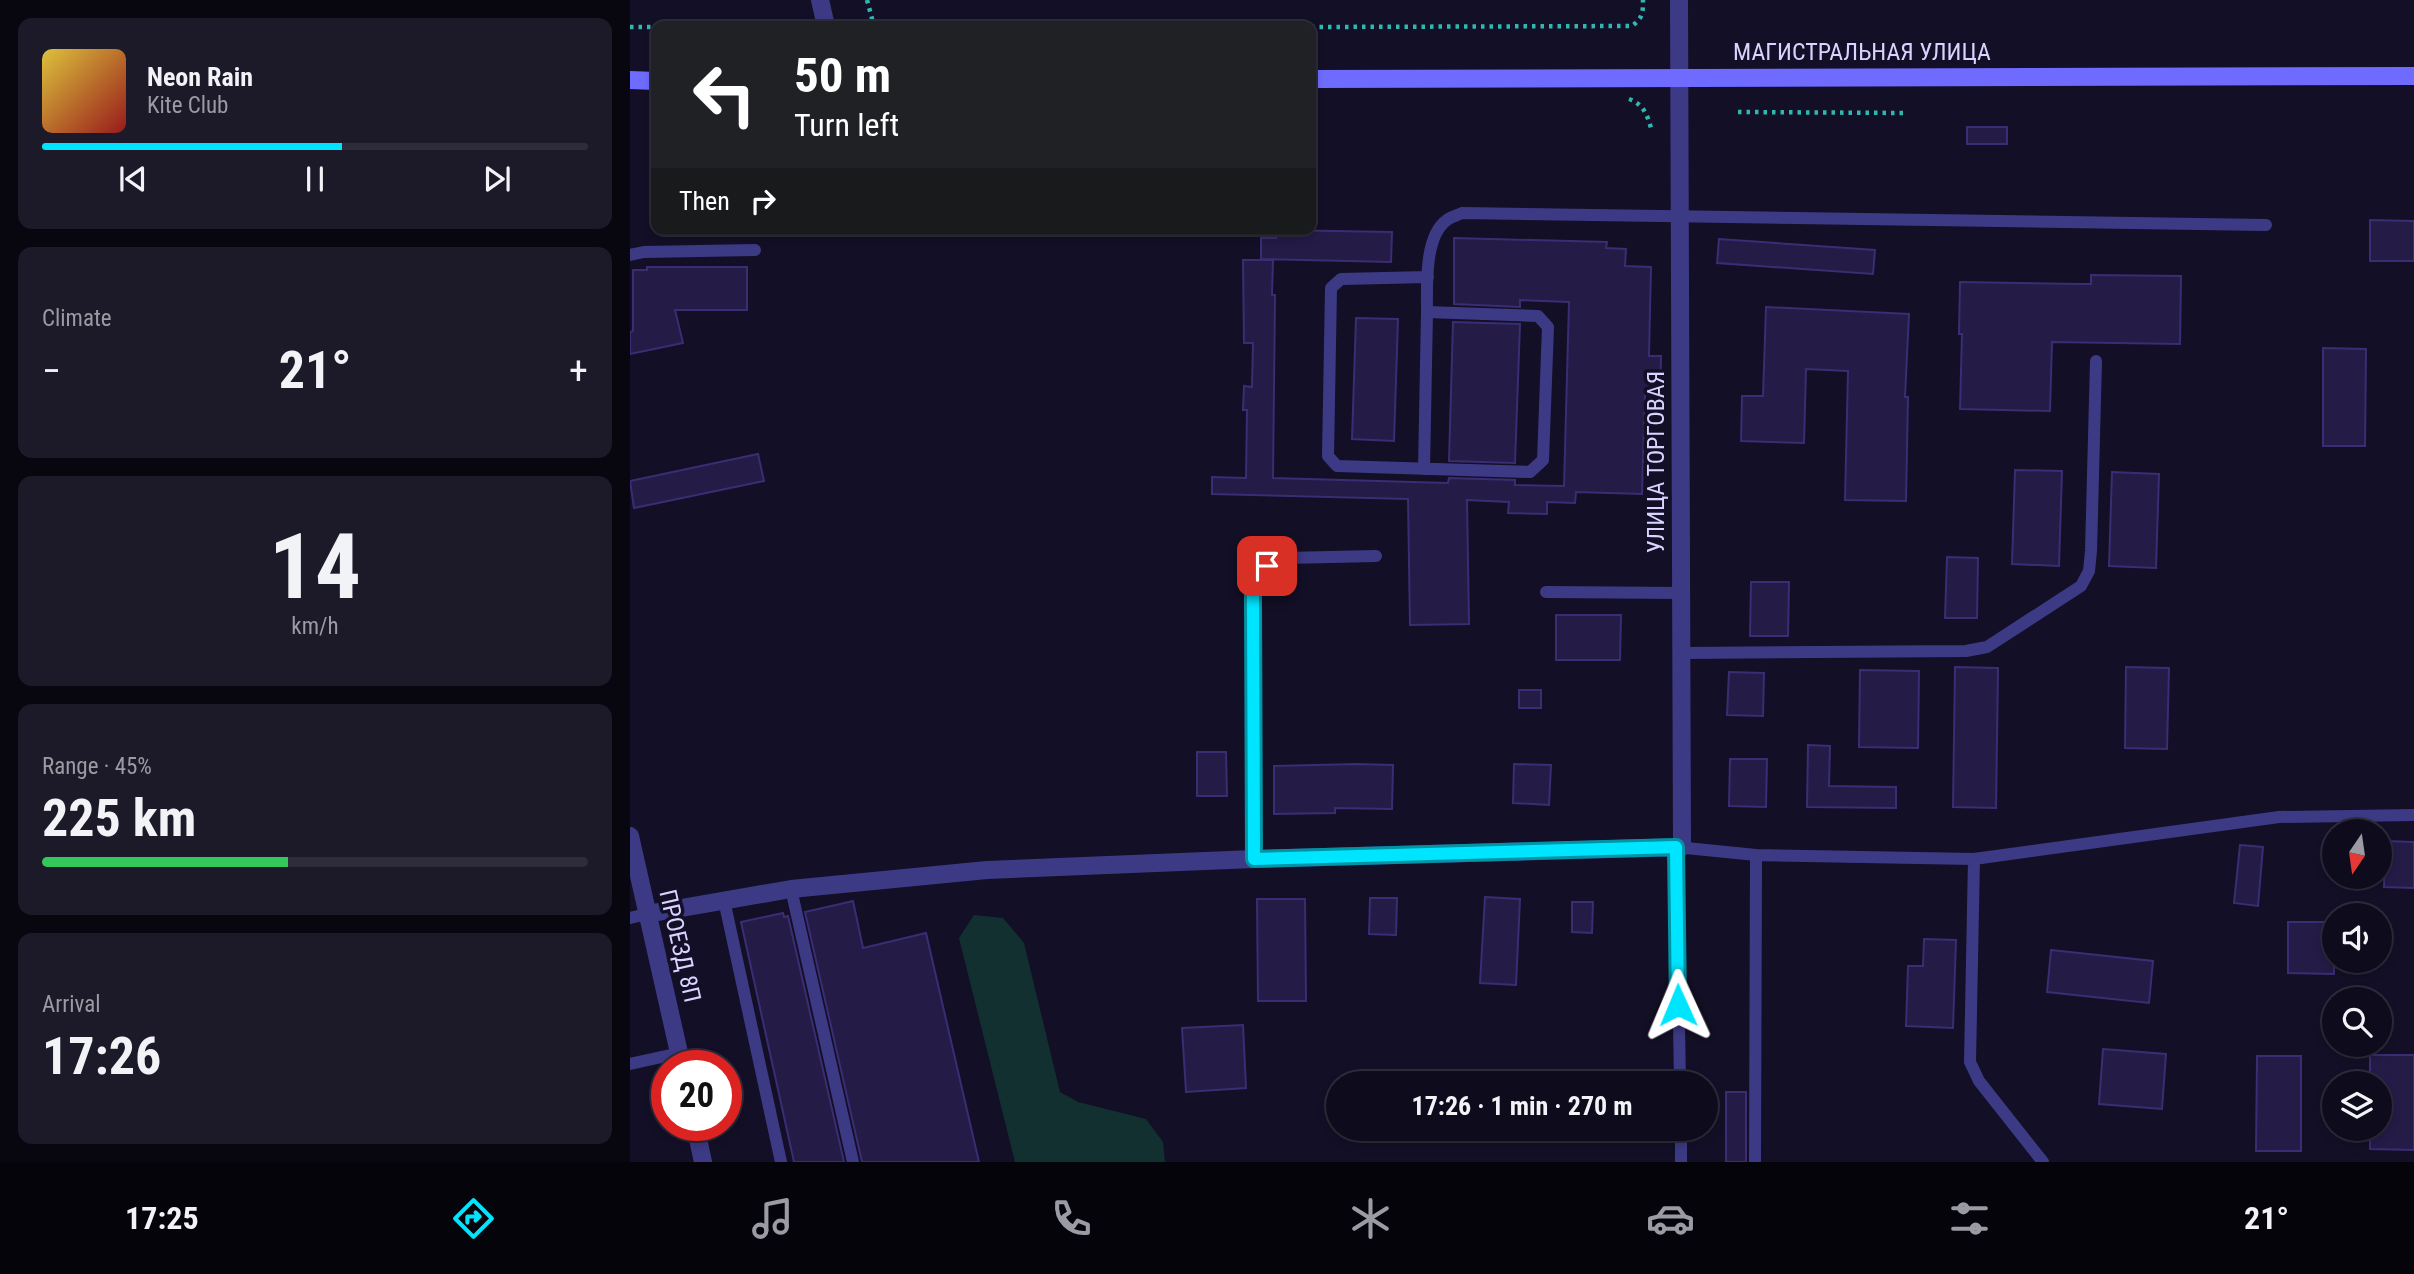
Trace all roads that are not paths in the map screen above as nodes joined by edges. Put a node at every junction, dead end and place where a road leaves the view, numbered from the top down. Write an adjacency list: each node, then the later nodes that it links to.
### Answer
1 (820, 0): 3 (street)
2 (1679, 0): 4 (street, УЛИЦА ТОРГОВАЯ)
3 (825, 21)
4 (1680, 76): 5 (main road, МАГИСТРАЛЬНАЯ УЛИЦА); 6 (main road, МАГИСТРАЛЬНАЯ УЛИЦА); 9 (street, УЛИЦА ТОРГОВАЯ)
5 (2414, 76)
6 (1316, 79)
7 (630, 80): 8 (main road)
8 (651, 80)
9 (1680, 216): 10 (lane); 13 (lane); 19 (street, УЛИЦА ТОРГОВАЯ)
10 (2266, 225)
11 (755, 250): 12 (lane)
12 (630, 255)
13 (1428, 277): 14 (lane); 16 (lane)
14 (1427, 313): 16 (lane); 16 (lane)
15 (2096, 361): 20 (lane)
16 (1424, 470)
17 (1376, 556): 25 (lane)
18 (1546, 592): 19 (lane)
19 (1682, 593): 20 (street, УЛИЦА ТОРГОВАЯ)
20 (1682, 653): 23 (street, УЛИЦА ТОРГОВАЯ)
21 (2414, 815): 26 (lane)
22 (630, 836): 29 (street, ПРОЕЗД 8П)
23 (1679, 847): 24 (lane); 25 (street); 33 (lane)
24 (1756, 855): 26 (lane); 40 (lane)
25 (1254, 859): 27 (street)
26 (1974, 859): 41 (lane)
27 (791, 889): 28 (street); 38 (lane)
28 (724, 900): 29 (street); 37 (lane)
29 (638, 916): 30 (street, ПРОЕЗД 8П)
30 (678, 1050)
31 (651, 1062): 32 (lane)
32 (630, 1064)
33 (1680, 1071)
34 (698, 1141): 36 (street)
35 (1681, 1141): 39 (lane)
36 (703, 1162)
37 (781, 1162)
38 (853, 1162)
39 (1681, 1162)
40 (1755, 1162)
41 (2043, 1162)

